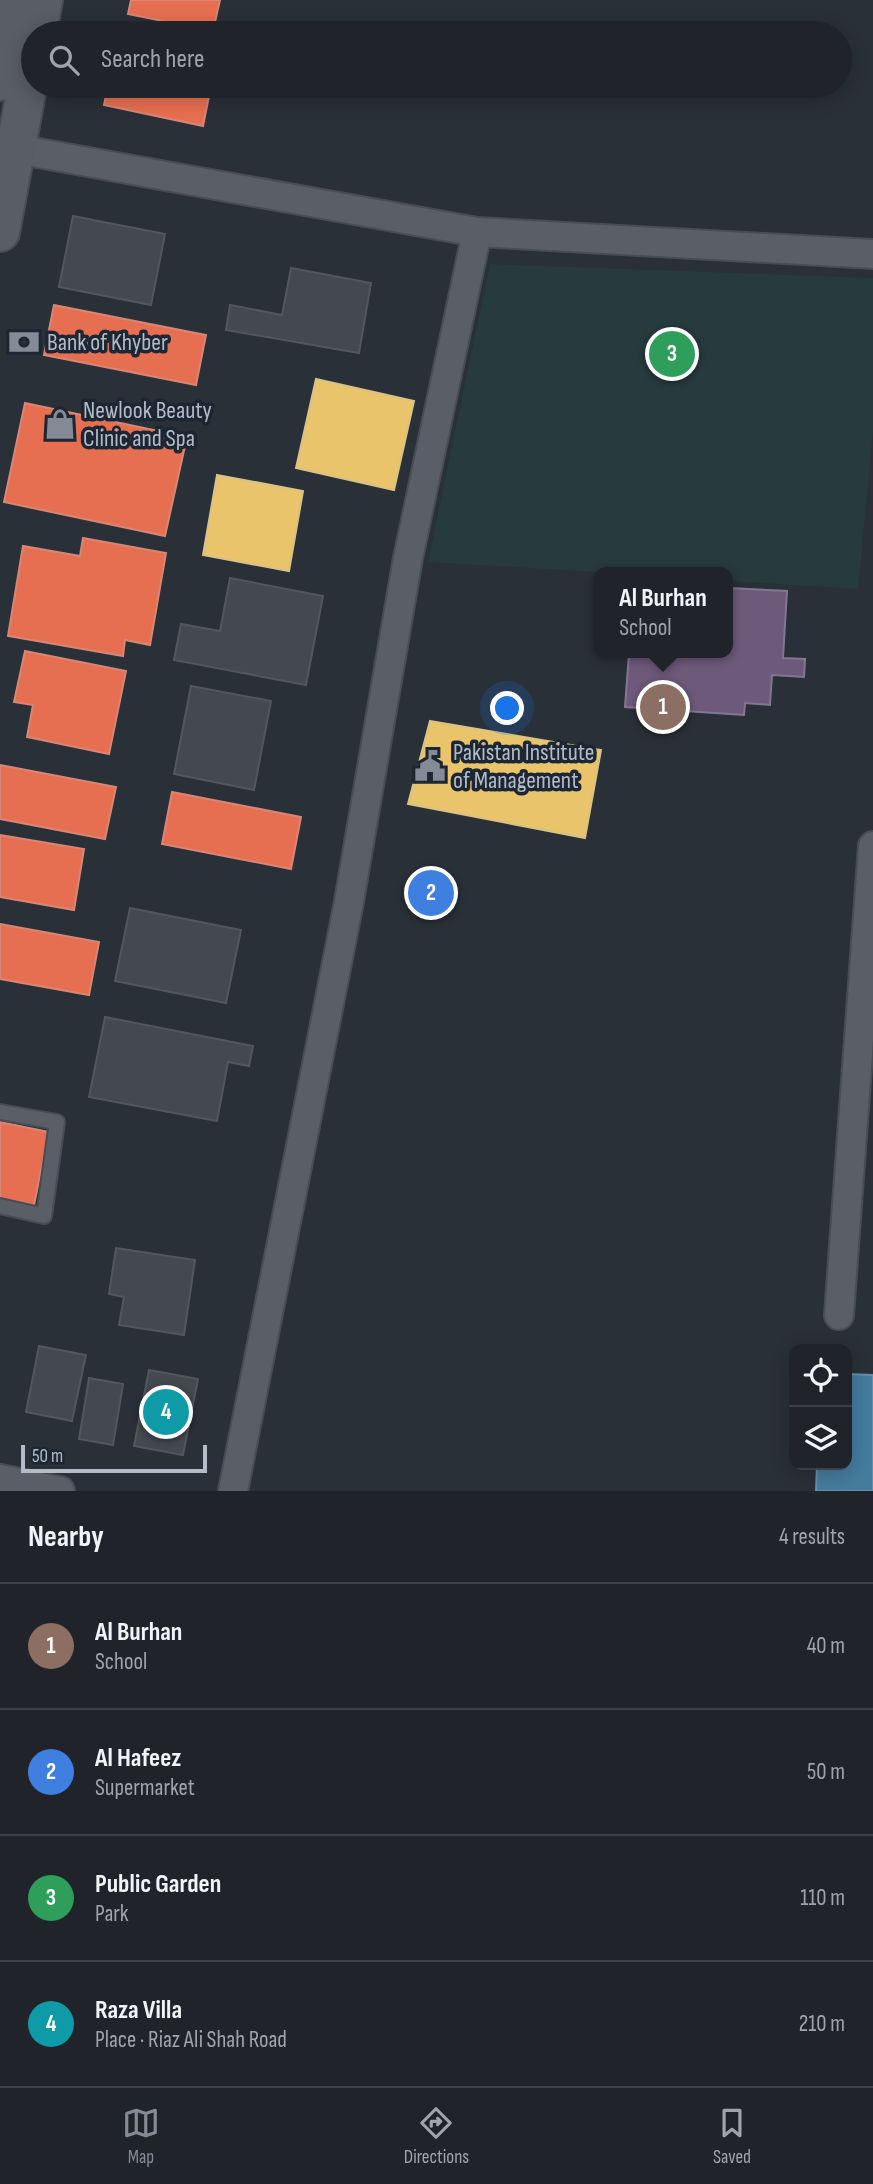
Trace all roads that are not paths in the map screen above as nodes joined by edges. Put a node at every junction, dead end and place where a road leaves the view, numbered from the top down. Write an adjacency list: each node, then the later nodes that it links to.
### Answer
1 (15, 0): 4 (street)
2 (43, 0): 3 (street)
3 (39, 21)
4 (0, 81)
5 (25, 98): 6 (street)
6 (16, 149): 7 (street); 8 (street)
7 (0, 232)
8 (477, 232): 9 (street); 17 (street)
9 (873, 254)
10 (873, 846): 11 (street)
11 (868, 992): 14 (street)
12 (0, 1112): 13 (lane)
13 (0, 1206)
14 (839, 1315)
15 (0, 1479): 16 (street)
16 (60, 1491)
17 (233, 1491)

